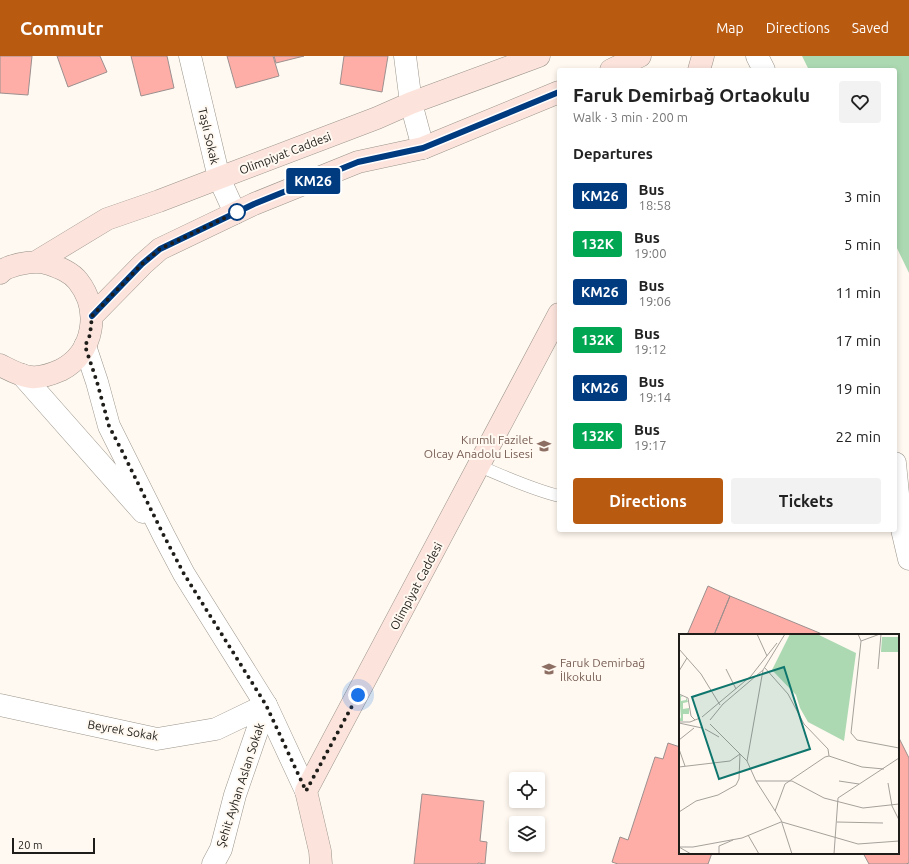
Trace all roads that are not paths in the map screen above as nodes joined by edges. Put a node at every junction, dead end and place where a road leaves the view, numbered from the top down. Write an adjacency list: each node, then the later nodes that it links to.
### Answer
1 (190, 56): 13 (street, Taşlı Sokak)
2 (405, 56): 11 (street)
3 (539, 56): 11 (main road, Olimpiyat Caddesi)
4 (640, 56): 7 (main road)
5 (703, 56): 8 (main road)
6 (757, 56): 9 (street)
7 (615, 68)
8 (700, 68)
9 (763, 68)
10 (557, 93): 12 (main road)
11 (411, 103): 12 (street); 13 (main road, Olimpiyat Caddesi)
12 (423, 148): 14 (main road)
13 (219, 178): 14 (street, Taşlı Sokak); 15 (main road, Olimpiyat Caddesi)
14 (235, 213): 17 (main road)
15 (36, 262): 16 (main road); 17 (main road)
16 (2, 270)
17 (92, 316): 19 (main road)
18 (557, 318): 22 (main road, Olimpiyat Caddesi)
19 (85, 346): 21 (main road); 25 (street)
20 (0, 365): 21 (main road)
21 (22, 375): 25 (street)
22 (479, 466): 24 (lane); 29 (main road, Olimpiyat Caddesi)
23 (897, 484): 26 (street)
24 (557, 495)
25 (164, 536): 28 (street)
26 (909, 559)
27 (0, 705): 28 (street, Beyrek Sokak)
28 (266, 705): 29 (street); 30 (street, Şehit Ayhan Aslan Sokak)
29 (306, 791): 31 (main road)
30 (213, 864)
31 (321, 864)

